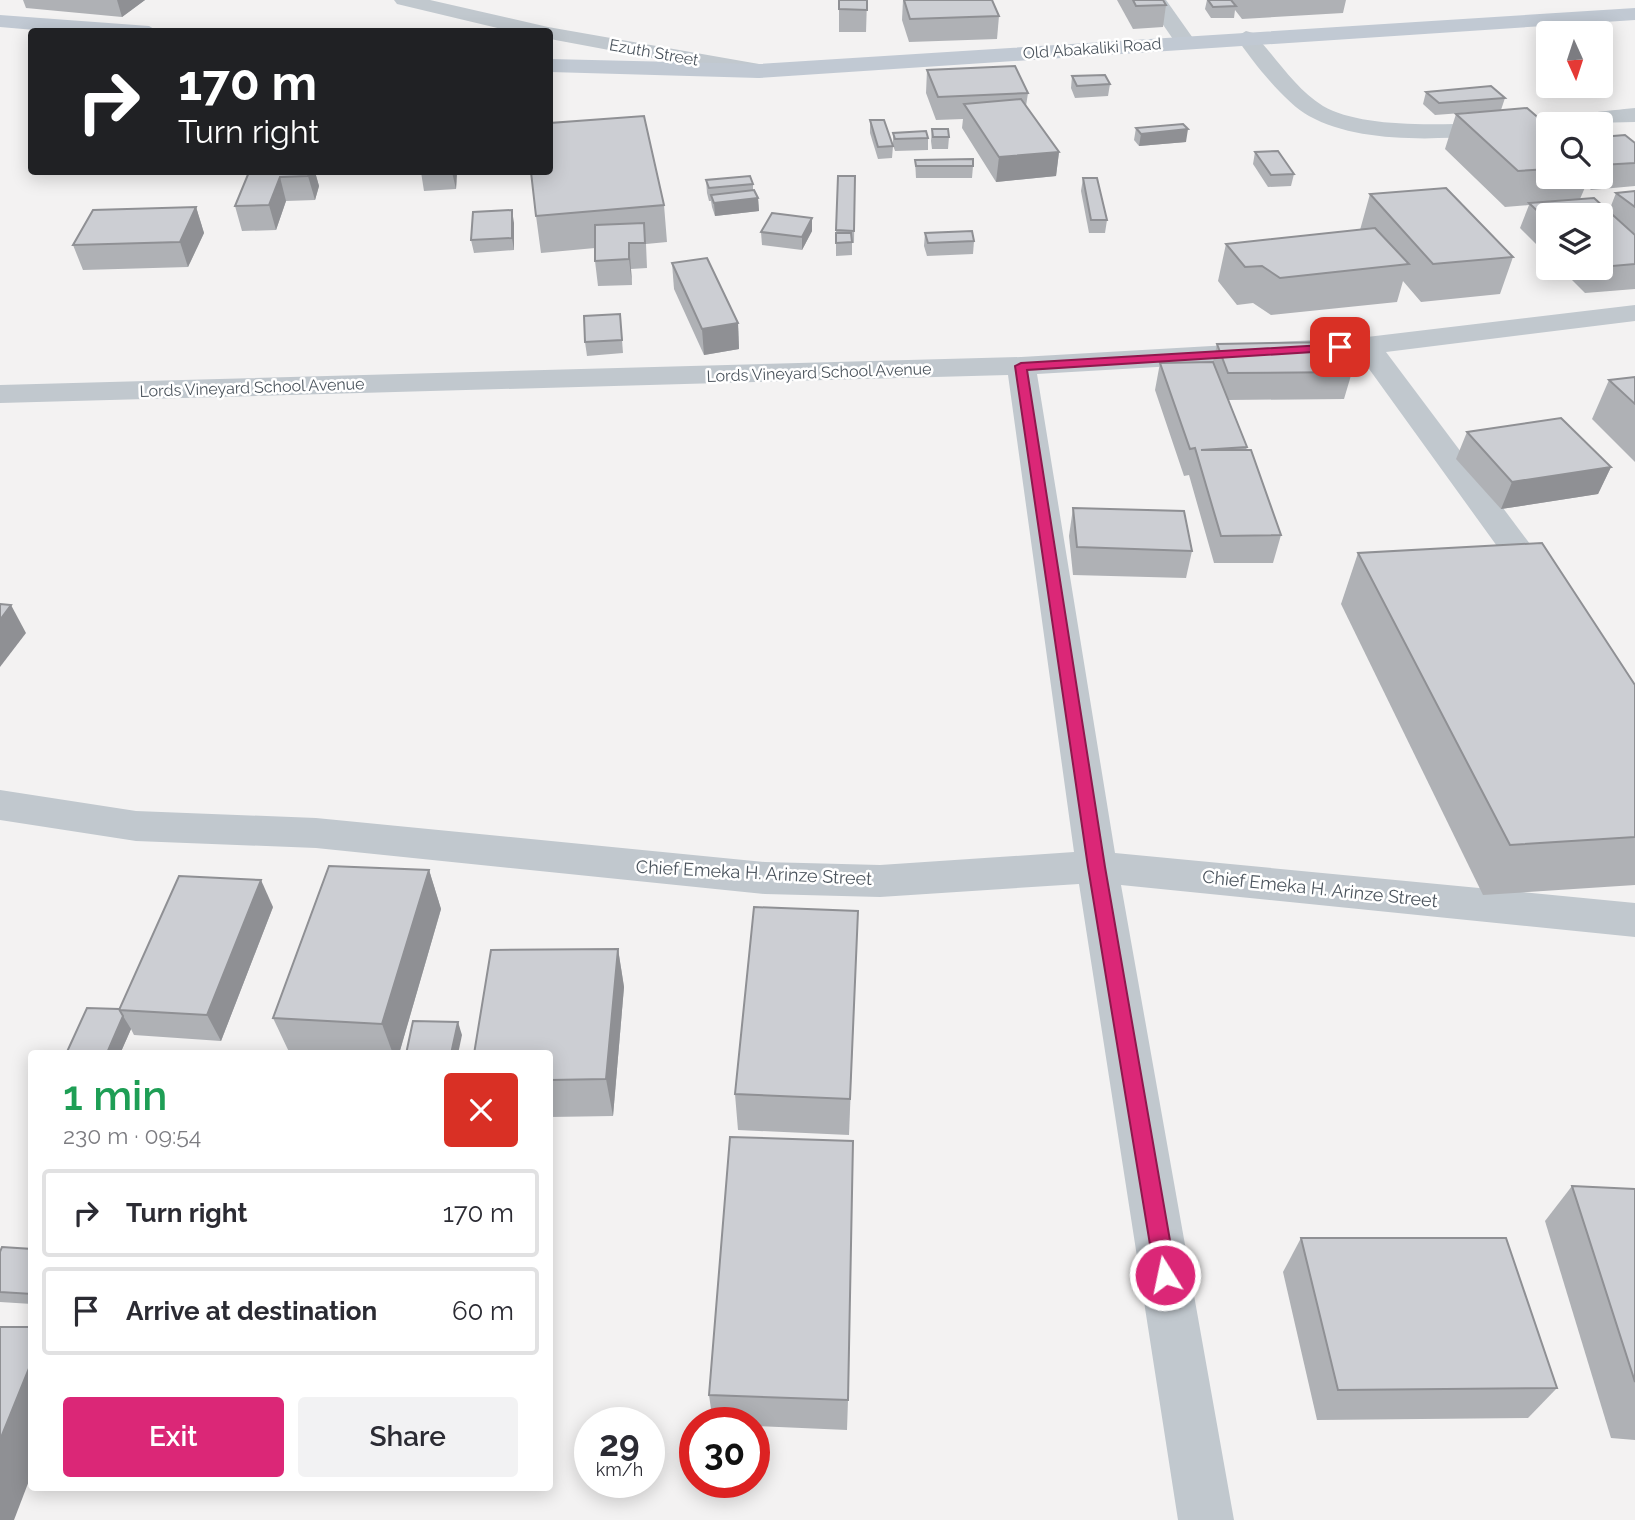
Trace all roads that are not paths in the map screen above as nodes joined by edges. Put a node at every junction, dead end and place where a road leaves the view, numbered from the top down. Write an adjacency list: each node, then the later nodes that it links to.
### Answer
1 (404, 0): 6 (street)
2 (1156, 0): 9 (street)
3 (1635, 14): 8 (main road, Old Abakaliki Road)
4 (3, 23): 5 (main road)
5 (88, 28)
6 (526, 28)
7 (553, 34): 11 (street, Ezuth Street)
8 (1246, 37): 9 (main road, Old Abakaliki Road); 12 (street)
9 (1184, 41): 11 (main road, Old Abakaliki Road)
10 (553, 66): 11 (main road, Old Abakaliki Road)
11 (759, 71)
12 (1635, 115)
13 (1635, 313): 14 (street, Lords Vineyard School Avenue)
14 (1367, 346): 15 (street, Lords Vineyard School Avenue); 17 (street)
15 (1021, 366): 16 (street, Lords Vineyard School Avenue); 19 (street)
16 (0, 394)
17 (1561, 609)
18 (0, 805): 19 (street, Chief Emeka H. Arinze Street)
19 (1097, 867): 20 (street, Chief Emeka H. Arinze Street); 21 (street)
20 (1635, 920)
21 (1206, 1520)

